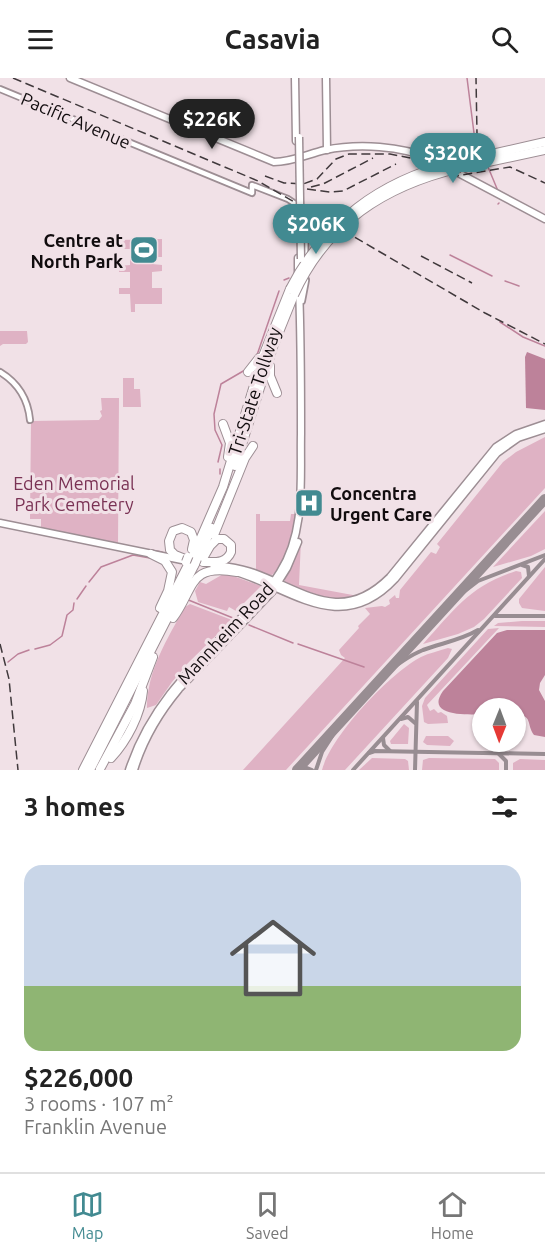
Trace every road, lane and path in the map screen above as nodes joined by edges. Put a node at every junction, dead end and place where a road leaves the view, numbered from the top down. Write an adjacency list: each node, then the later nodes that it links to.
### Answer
1 (70, 78): 6 (main road)
2 (296, 78): 10 (main road, bridge)
3 (326, 78): 6 (main road)
4 (0, 89): 11 (street, Pacific Avenue)
5 (545, 142): 8 (highway, Tri-State Tollway)
6 (327, 150): 9 (main road)
7 (545, 150): 8 (highway, Tri-State Tollway)
8 (456, 165): 12 (highway, Tri-State Tollway, bridge)
9 (545, 219)
10 (299, 258): 11 (main road); 18 (main road)
11 (304, 279): 18 (main road)
12 (292, 292): 13 (highway, Tri-State Tollway); 14 (highway, Tri-State Tollway)
13 (273, 330): 16 (highway); 26 (highway, Tri-State Tollway)
14 (273, 347): 17 (highway); 22 (highway, Tri-State Tollway)
15 (0, 372): 19 (street)
16 (248, 372)
17 (277, 393)
18 (303, 417): 28 (main road, Mannheim Road); 34 (main road, Mannheim Road)
19 (30, 420)
20 (223, 424): 26 (highway)
21 (545, 424): 37 (main road)
22 (248, 428): 25 (highway); 31 (highway, Tri-State Tollway)
23 (545, 429): 35 (main road)
24 (253, 446): 25 (highway)
25 (230, 497): 31 (highway)
26 (215, 508): 31 (highway, Tri-State Tollway)
27 (0, 523): 29 (main road)
28 (292, 547): 33 (main road); 35 (main road, Mannheim Road)
29 (141, 551): 30 (main road); 31 (main road)
30 (151, 554): 32 (main road); 39 (highway)
31 (195, 562): 33 (main road); 38 (highway); 39 (highway, Tri-State Tollway); 41 (highway, Tri-State Tollway)
32 (240, 573): 35 (main road); 36 (main road); 38 (highway)
33 (264, 577): 35 (main road)
34 (283, 577): 35 (main road, Mannheim Road); 37 (main road)
35 (276, 586): 36 (main road, Mannheim Road); 37 (main road); 44 (main road, Mannheim Road)
36 (265, 592): 43 (main road, Mannheim Road)
37 (305, 596)
38 (172, 618): 42 (highway)
39 (141, 656): 40 (highway, Tri-State Tollway)
40 (82, 770)
41 (90, 770)
42 (99, 770)
43 (129, 770)
44 (134, 770)

